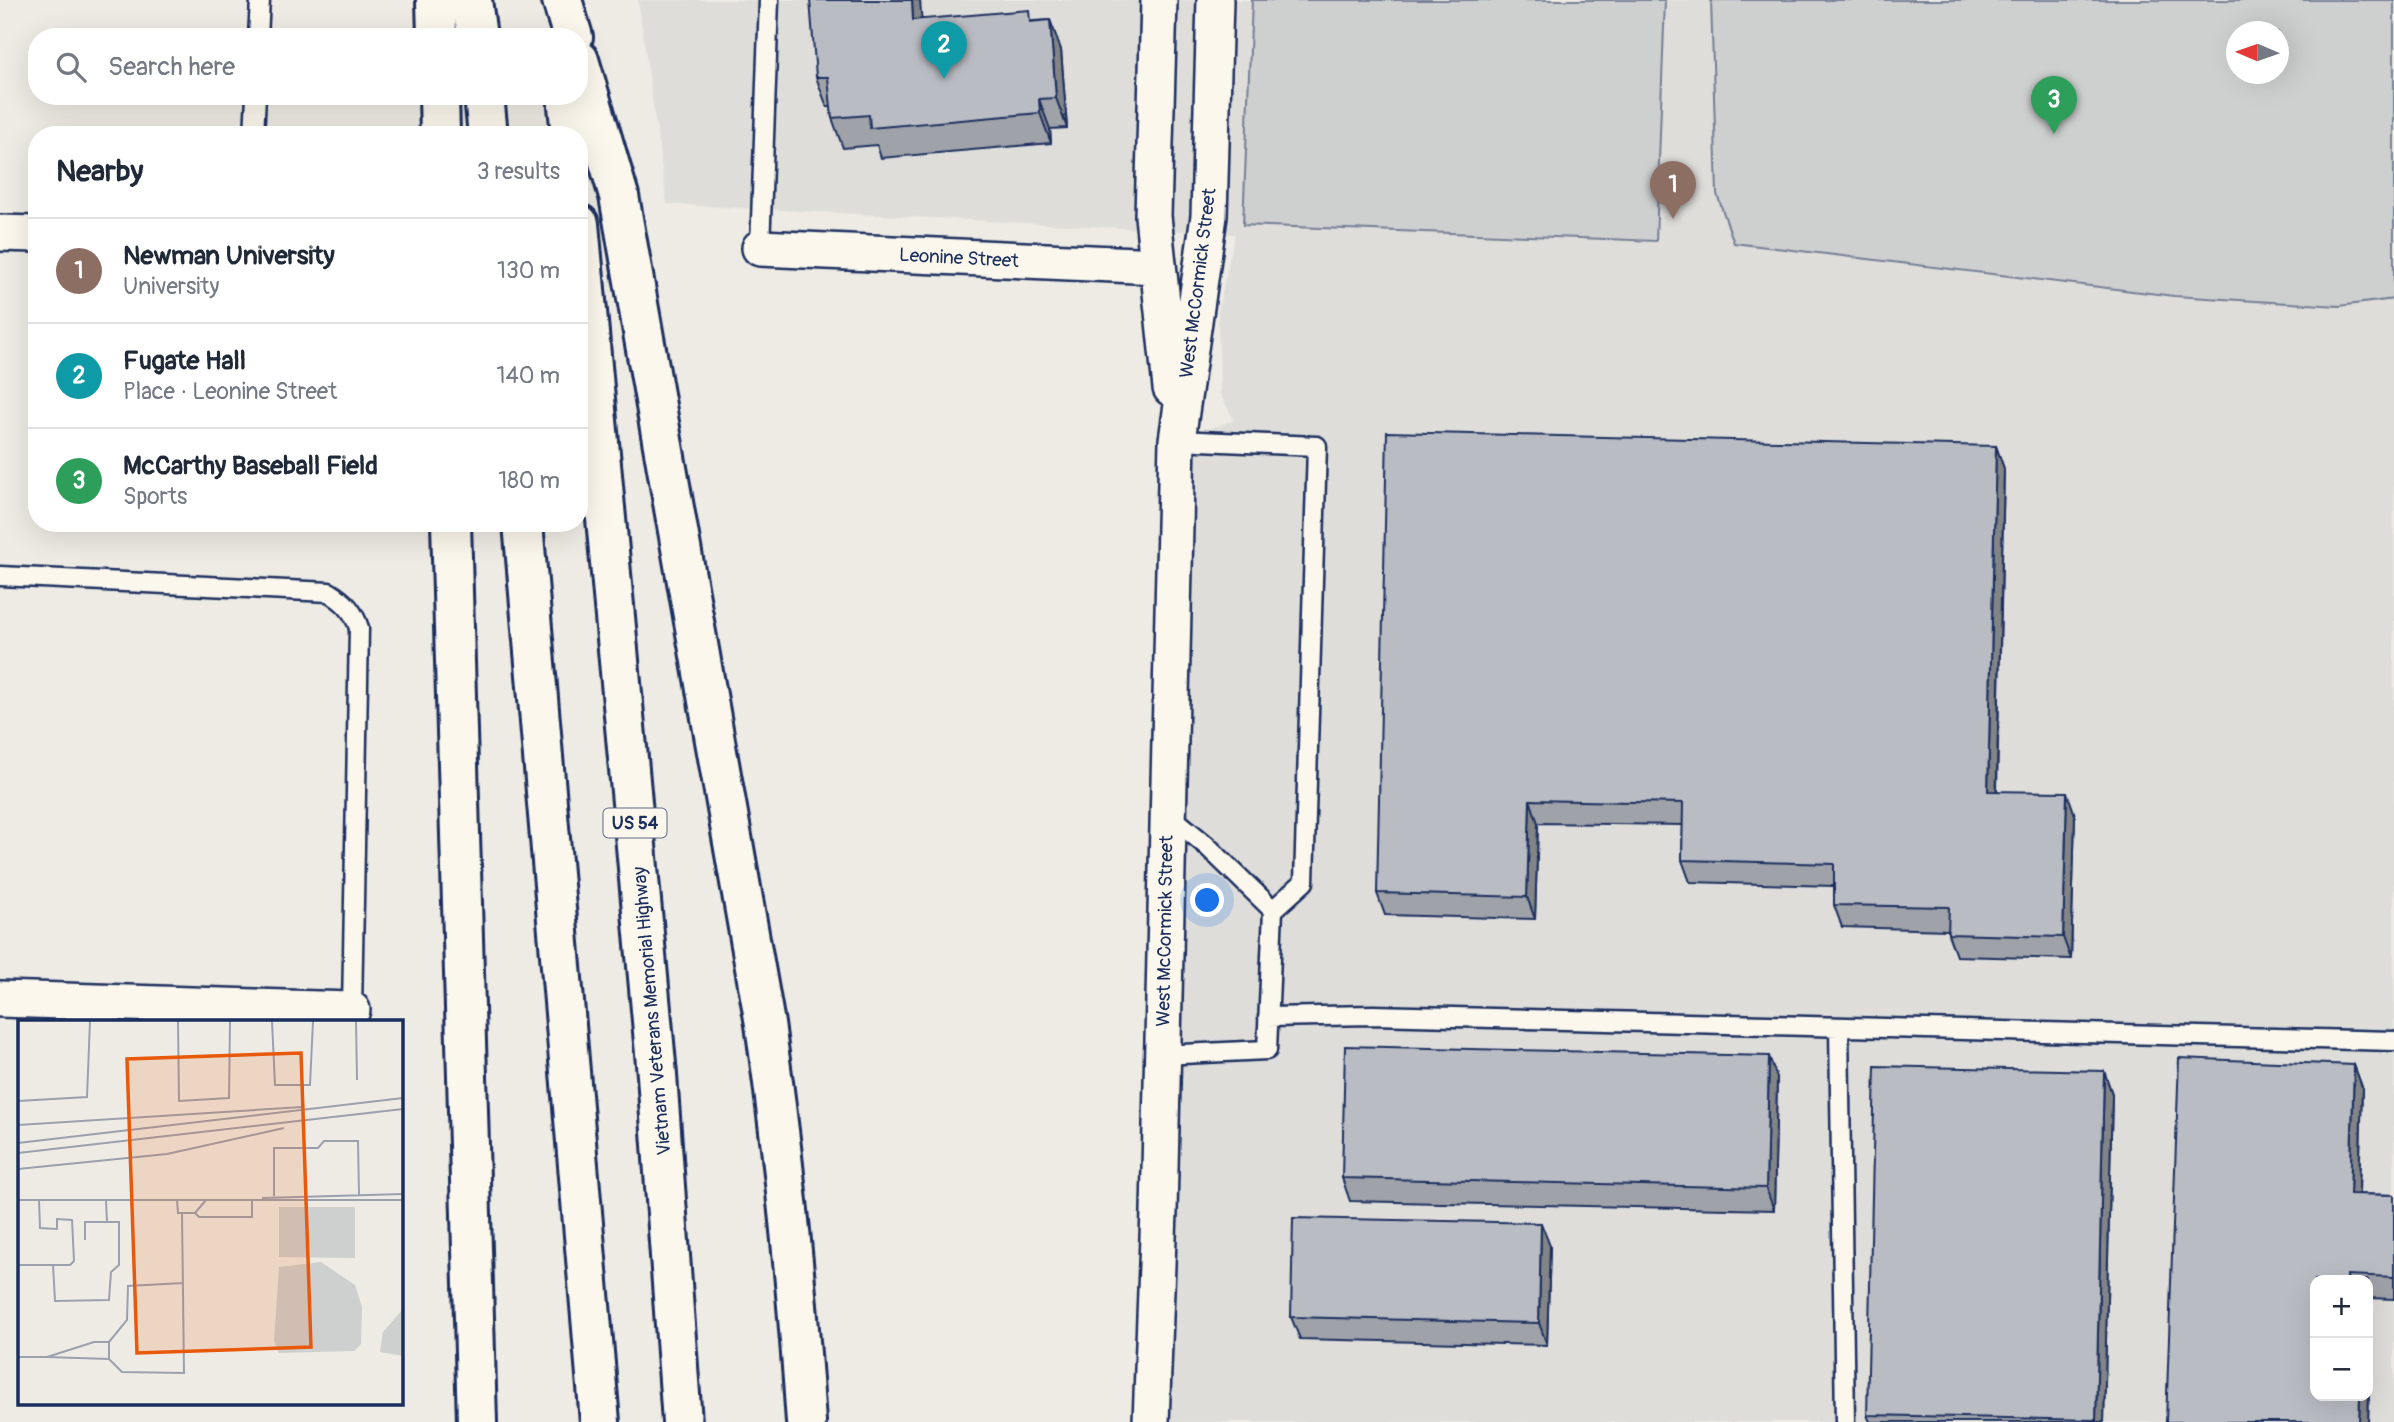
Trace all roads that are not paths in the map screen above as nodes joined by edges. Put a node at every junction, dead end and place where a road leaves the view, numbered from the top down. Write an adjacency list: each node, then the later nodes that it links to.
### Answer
1 (260, 0): 8 (lane)
2 (436, 0): 9 (highway)
3 (472, 0): 10 (highway)
4 (560, 0): 11 (highway); 12 (highway)
5 (769, 0): 24 (lane)
6 (1159, 0): 25 (street, West McCormick Street)
7 (1215, 0): 27 (street, West McCormick Street)
8 (258, 28)
9 (437, 28)
10 (476, 28)
11 (561, 28)
12 (570, 28)
13 (588, 91): 42 (highway)
14 (256, 105): 18 (lane)
15 (439, 105): 19 (highway)
16 (485, 105): 20 (highway)
17 (568, 105): 21 (highway)
18 (254, 126)
19 (440, 126)
20 (487, 126)
21 (570, 126)
22 (0, 233): 23 (street)
23 (28, 234)
24 (760, 248): 25 (street, Leonine Street)
25 (1158, 266): 27 (street, West McCormick Street)
26 (588, 322): 41 (highway, Vietnam Veterans Memorial Highway / US 54)
27 (1177, 440): 31 (street, West McCormick Street); 32 (lane)
28 (451, 532): 39 (highway)
29 (524, 532): 40 (highway)
30 (0, 576): 34 (lane)
31 (1167, 813): 32 (lane); 38 (street, West McCormick Street)
32 (1273, 910): 35 (lane)
33 (0, 999): 34 (street)
34 (352, 1010)
35 (1268, 1017): 36 (lane); 38 (lane)
36 (1839, 1027): 37 (lane); 44 (lane)
37 (2394, 1041)
38 (1161, 1055): 43 (street, West McCormick Street)
39 (477, 1422)
40 (600, 1422)
41 (682, 1422)
42 (806, 1422)
43 (1151, 1422)
44 (1845, 1422)

